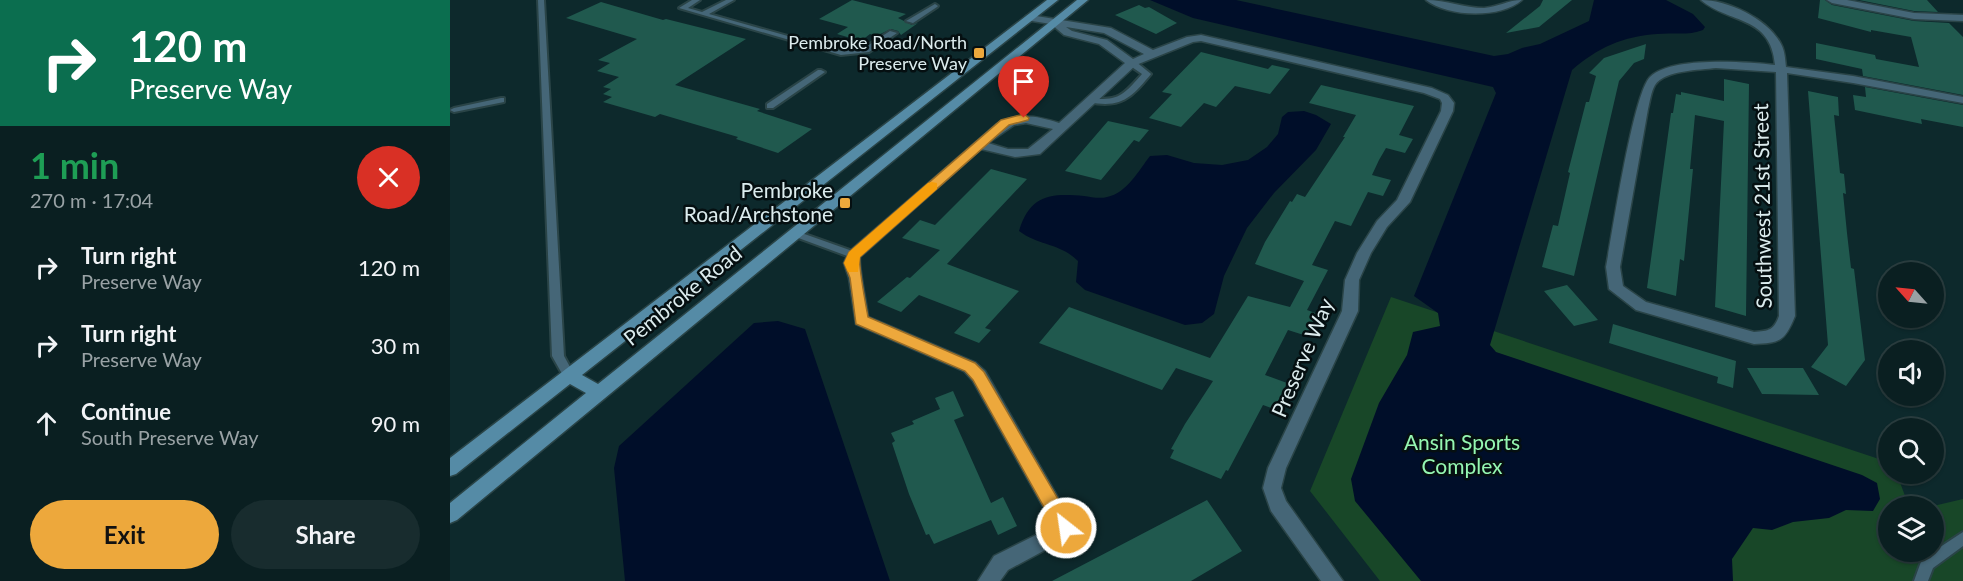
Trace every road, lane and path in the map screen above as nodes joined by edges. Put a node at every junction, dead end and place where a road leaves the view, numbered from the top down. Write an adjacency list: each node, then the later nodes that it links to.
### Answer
1 (541, 0): 32 (lane)
2 (697, 0): 11 (lane)
3 (731, 0): 11 (lane)
4 (1053, 0): 12 (main road, Pembroke Road)
5 (1083, 0): 15 (main road, Pembroke Road)
6 (1431, 0): 7 (street)
7 (1517, 0)
8 (1706, 0): 21 (street, Southwest 21st Street)
9 (1832, 0): 13 (street)
10 (935, 6): 14 (lane)
11 (703, 14): 16 (lane)
12 (1030, 18): 15 (street); 32 (main road, Pembroke Road)
13 (1963, 18)
14 (910, 21)
15 (1056, 24): 17 (street); 18 (street); 30 (main road, Pembroke Road)
16 (893, 33)
17 (1127, 39): 18 (street); 19 (street)
18 (1109, 47): 20 (street)
19 (1153, 55): 20 (street, Preserve Way); 38 (street, Preserve Way)
20 (1132, 63): 24 (street, Preserve Way); 24 (lane)
21 (1781, 70): 21 (street, Southwest 21st Street); 25 (street)
22 (821, 72): 26 (lane)
23 (501, 100): 27 (lane)
24 (1092, 100): 28 (street, Preserve Way)
25 (1963, 100)
26 (770, 106)
27 (454, 110)
28 (1063, 128): 29 (street); 29 (street, Preserve Way)
29 (979, 144): 31 (street)
30 (796, 234): 31 (lane); 33 (main road, Pembroke Road)
31 (854, 255): 37 (street)
32 (569, 376): 33 (main road); 34 (main road, Pembroke Road)
33 (600, 393): 35 (main road, Pembroke Road)
34 (450, 468)
35 (450, 514)
36 (1963, 538): 39 (lane)
37 (988, 581)
38 (1333, 581)
39 (1920, 581)

